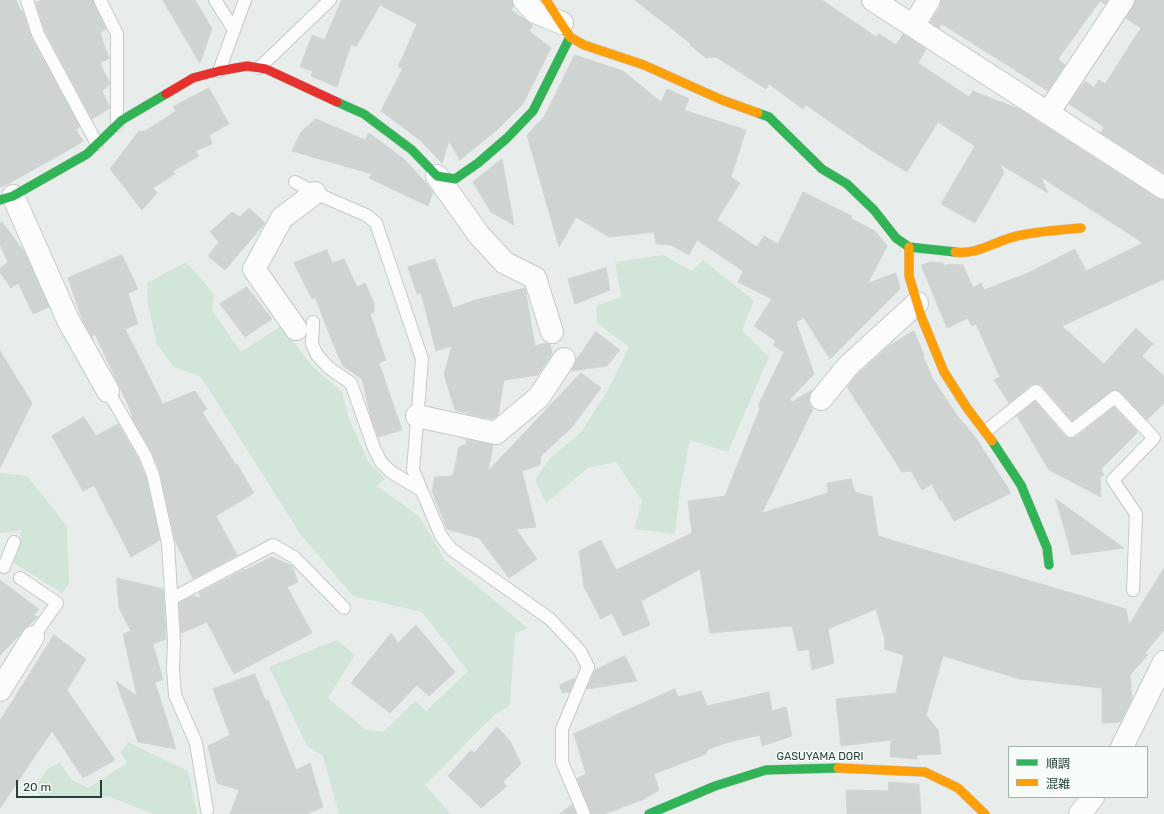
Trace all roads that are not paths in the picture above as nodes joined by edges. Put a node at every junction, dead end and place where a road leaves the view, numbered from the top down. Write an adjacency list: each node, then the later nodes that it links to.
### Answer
1 (26, 0): 18 (lane)
2 (100, 0): 17 (lane)
3 (215, 0): 12 (lane)
4 (245, 0): 12 (lane)
5 (330, 0): 14 (lane)
6 (524, 0): 13 (street)
7 (546, 0): 13 (street)
8 (873, 0): 11 (street)
9 (930, 0): 11 (street)
10 (1123, 0): 16 (street)
11 (913, 26): 16 (street)
12 (234, 30): 15 (lane)
13 (566, 30): 19 (street); 25 (street)
14 (259, 68): 15 (street); 19 (street)
15 (219, 71): 17 (street)
16 (1048, 113): 21 (street)
17 (117, 126): 18 (street)
18 (97, 144): 23 (street)
19 (437, 176): 28 (street)
20 (295, 182): 22 (lane)
21 (1164, 188)
22 (314, 193): 27 (street); 32 (lane)
23 (6, 198): 30 (street)
24 (1082, 228): 25 (street)
25 (909, 248): 26 (street)
26 (917, 303): 31 (street); 33 (street)
27 (304, 326): 34 (lane)
28 (552, 332)
29 (564, 359): 32 (street)
30 (108, 392): 40 (lane)
31 (821, 400)
32 (417, 416): 34 (lane)
33 (986, 431): 36 (street); 39 (lane)
34 (421, 490): 48 (lane)
35 (14, 542): 37 (lane)
36 (1050, 565)
37 (4, 567)
38 (20, 578): 42 (lane)
39 (1133, 590)
40 (171, 598): 41 (lane); 47 (lane)
41 (344, 608)
42 (33, 637): 44 (street)
43 (1164, 662): 45 (street)
44 (0, 690)
45 (1122, 746)
46 (1092, 798): 51 (street)
47 (207, 810)
48 (584, 814)
49 (649, 814): 50 (street, GASUYAMA DORI)
50 (984, 814)
51 (1080, 814)

